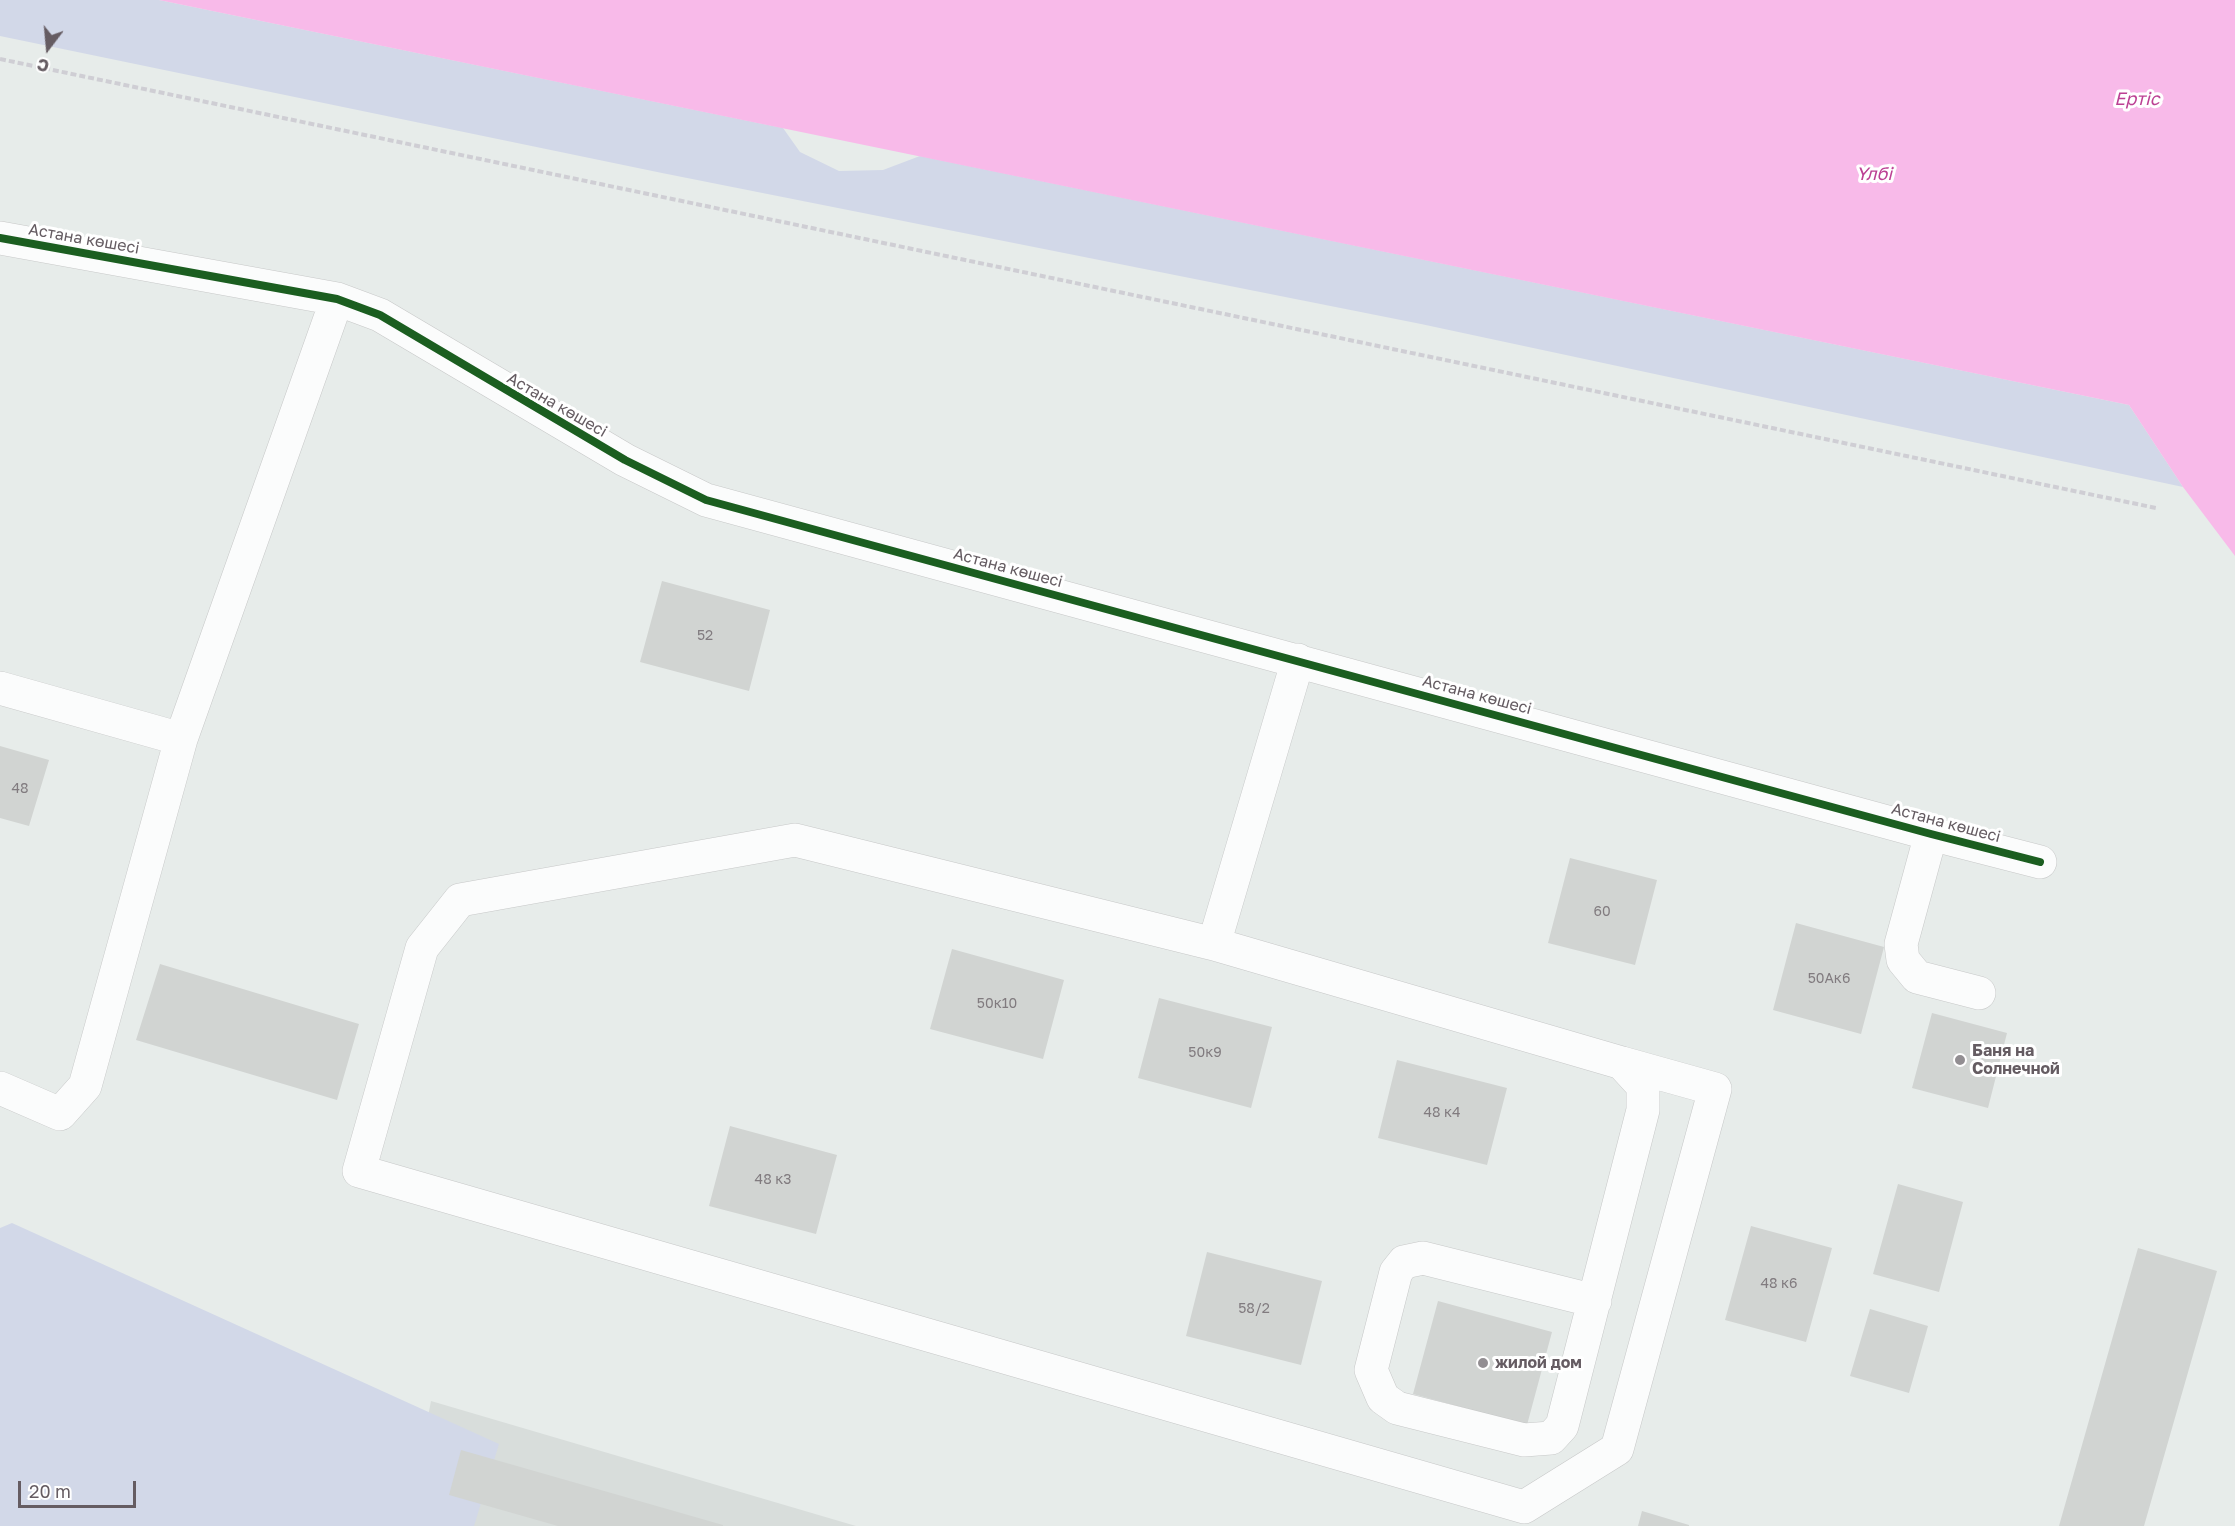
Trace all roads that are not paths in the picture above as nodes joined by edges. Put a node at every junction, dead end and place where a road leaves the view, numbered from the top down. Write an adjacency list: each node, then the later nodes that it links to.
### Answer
1 (0, 238): 2 (street, Астана көшесі)
2 (337, 299): 3 (street, Астана көшесі); 5 (street)
3 (1298, 660): 6 (street, Астана көшесі); 8 (street)
4 (0, 688): 5 (street)
5 (181, 739): 11 (street)
6 (1931, 834): 7 (street, Астана көшесі); 9 (street)
7 (2040, 862)
8 (1214, 944): 10 (street); 10 (street)
9 (1979, 993)
10 (1622, 1063): 12 (street)
11 (0, 1088)
12 (1595, 1301): 12 (street)

